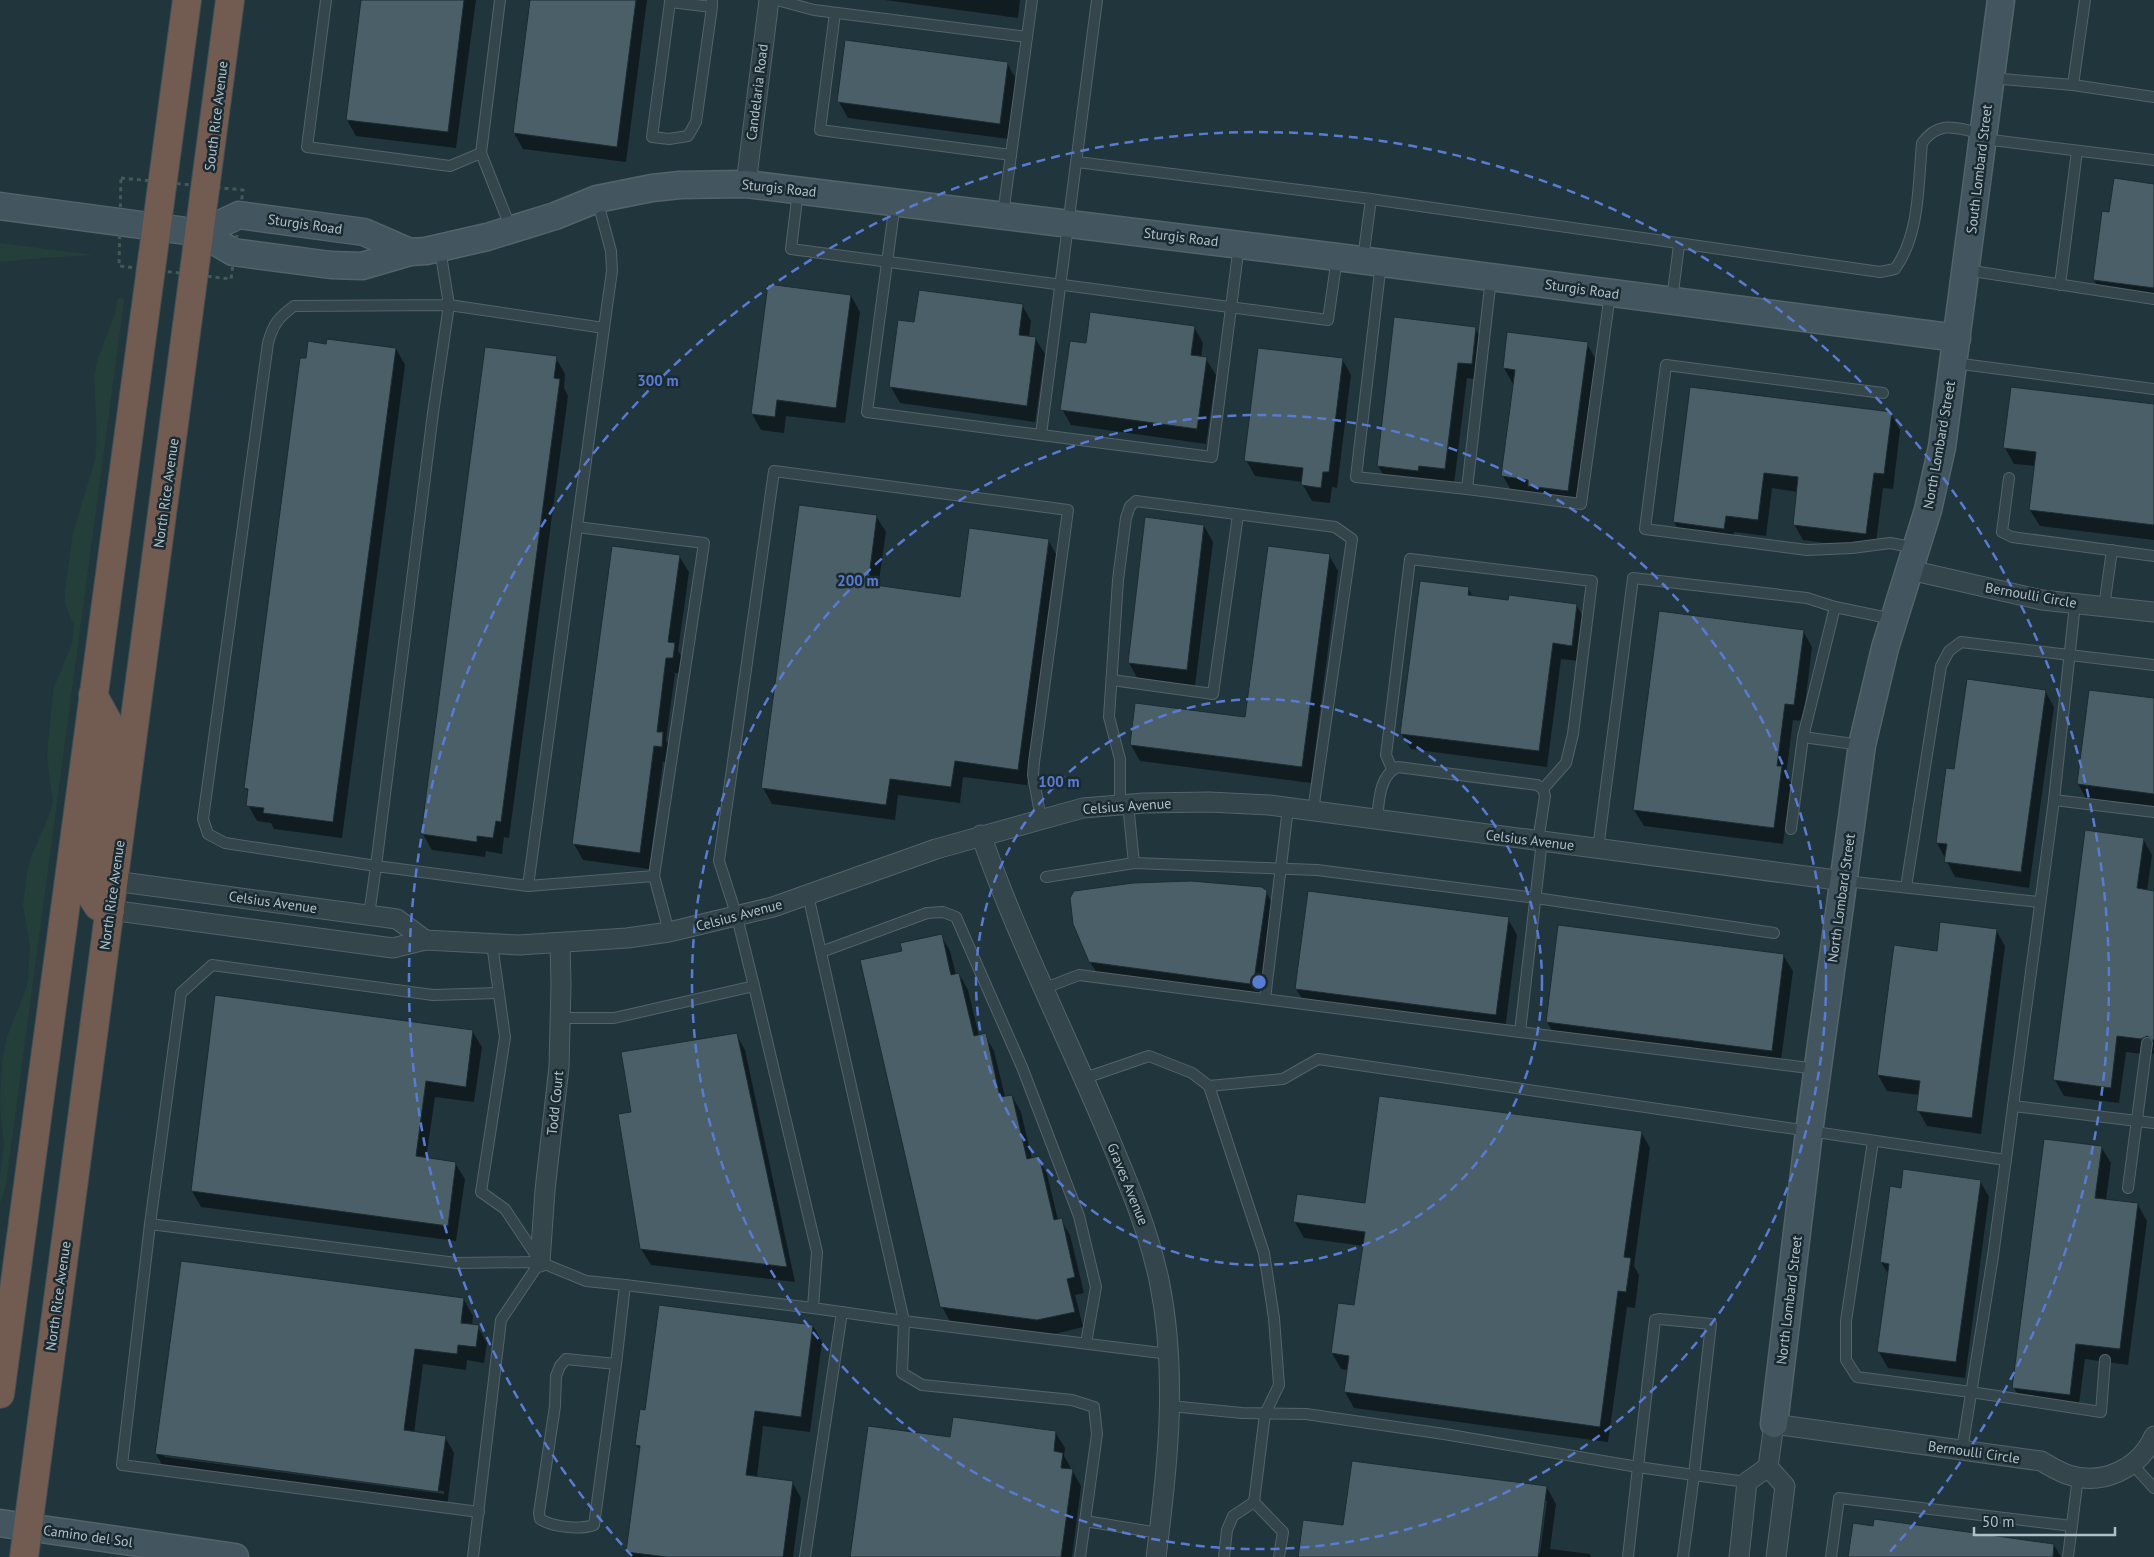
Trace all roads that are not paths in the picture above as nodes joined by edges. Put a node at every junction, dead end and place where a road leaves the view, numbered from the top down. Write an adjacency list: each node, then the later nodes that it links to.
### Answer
1 (187, 0): 31 (highway)
2 (230, 0): 33 (highway, South Rice Avenue)
3 (326, 0): 19 (lane)
4 (500, 0): 19 (lane)
5 (769, 0): 23 (street, Candelaria Road)
6 (777, 0): 12 (lane)
7 (1032, 0): 13 (lane)
8 (1097, 0): 22 (lane)
9 (2001, 0): 14 (street, South Lombard Street)
10 (2085, 0): 15 (lane)
11 (712, 3): 11 (lane)
12 (835, 13): 13 (lane); 20 (lane)
13 (1027, 37): 20 (lane)
14 (1991, 78): 15 (lane); 17 (street, South Lombard Street)
15 (2074, 85): 16 (lane)
16 (2154, 97)
17 (1984, 136): 18 (lane); 35 (lane); 41 (street, South Lombard Street)
18 (2077, 151): 21 (lane); 44 (lane)
19 (481, 153): 32 (lane)
20 (1011, 155): 29 (lane)
21 (2154, 160)
22 (1077, 162): 26 (lane); 30 (lane)
23 (746, 184): 24 (street, Sturgis Road); 25 (street, Sturgis Road)
24 (798, 189): 27 (street, Sturgis Road); 39 (lane)
25 (598, 199): 32 (street, Sturgis Road); 50 (lane)
26 (1371, 199): 35 (lane); 40 (lane)
27 (895, 202): 29 (street, Sturgis Road); 39 (lane)
28 (0, 206): 31 (street, Sturgis Road)
29 (1002, 216): 30 (street, Sturgis Road)
30 (1068, 224): 34 (street, Sturgis Road); 43 (lane)
31 (156, 228): 33 (street, Sturgis Road); 70 (highway)
32 (511, 230): 36 (street, Sturgis Road)
33 (200, 233): 37 (street, Sturgis Road); 37 (street, Sturgis Road); 91 (highway, North Rice Avenue)
34 (1239, 244): 38 (street, Sturgis Road); 49 (lane)
35 (1679, 245): 47 (lane)
36 (439, 248): 37 (street, Sturgis Road); 48 (lane)
37 (410, 252)
38 (1337, 257): 40 (street, Sturgis Road); 49 (lane)
39 (888, 262): 43 (lane); 54 (lane)
40 (1372, 262): 42 (street, Sturgis Road); 56 (lane)
41 (1966, 270): 44 (lane); 51 (street, South Lombard Street)
42 (1491, 277): 45 (street, Sturgis Road); 56 (lane)
43 (1060, 284): 49 (lane); 54 (lane)
44 (2060, 285): 46 (lane)
45 (1610, 293): 47 (street, Sturgis Road); 56 (lane)
46 (2154, 300)
47 (1672, 301): 51 (street, Sturgis Road)
48 (449, 305): 50 (lane); 87 (lane); 87 (lane)
49 (1231, 308): 54 (lane)
50 (604, 328): 58 (lane)
51 (1956, 351): 52 (lane); 61 (street, North Lombard Street)
52 (2154, 388)
53 (1882, 393): 61 (lane)
54 (1041, 435)
55 (2009, 478): 59 (lane)
56 (1467, 488)
57 (1238, 514): 69 (lane); 69 (lane); 78 (lane)
58 (577, 527): 89 (lane); 93 (lane)
59 (2112, 550): 60 (lane); 64 (lane)
60 (2154, 556)
61 (1914, 560): 62 (street, Bernoulli Circle); 66 (street, North Lombard Street)
62 (2075, 604): 64 (street, Bernoulli Circle); 67 (lane)
63 (1835, 607): 66 (lane); 71 (lane); 85 (lane)
64 (2104, 607): 65 (street, Bernoulli Circle)
65 (2154, 612)
66 (1895, 619): 72 (street, North Lombard Street)
67 (2070, 655): 68 (lane); 75 (lane); 94 (lane)
68 (2154, 665)
69 (1112, 680): 76 (lane)
70 (93, 695): 98 (highway); 135 (highway)
71 (1804, 737): 72 (lane); 82 (lane)
72 (1862, 745): 92 (street, North Lombard Street)
73 (1392, 769): 74 (lane); 74 (lane); 81 (lane)
74 (1543, 789): 84 (lane)
75 (2054, 800): 79 (lane); 97 (lane)
76 (1124, 804): 77 (street, Celsius Avenue); 80 (street, Celsius Avenue); 86 (lane)
77 (1288, 808): 78 (street, Celsius Avenue); 88 (lane)
78 (1313, 811): 81 (street, Celsius Avenue)
79 (2154, 812)
80 (1041, 819): 83 (street, Celsius Avenue); 100 (lane)
81 (1377, 820): 84 (street, Celsius Avenue)
82 (1791, 829)
83 (981, 835): 95 (street, Celsius Avenue); 108 (street, Graves Avenue)
84 (1540, 841): 85 (street, Celsius Avenue); 96 (lane)
85 (1598, 848): 92 (street, Celsius Avenue)
86 (1134, 863): 88 (lane); 90 (lane)
87 (376, 866): 93 (lane); 99 (lane)
88 (1281, 868): 96 (lane); 110 (lane)
89 (654, 876): 93 (lane); 101 (lane)
90 (1046, 877)
91 (114, 881): 98 (highway, North Rice Avenue); 99 (street, Celsius Avenue)
92 (1844, 881): 94 (lane); 114 (street, North Lombard Street)
93 (528, 886)
94 (1906, 887): 97 (lane)
95 (808, 895): 100 (street, Celsius Avenue); 106 (lane)
96 (1536, 898): 102 (lane); 112 (lane)
97 (2040, 902): 117 (lane)
98 (110, 910): 103 (street, Celsius Avenue); 153 (highway, North Rice Avenue)
99 (369, 915): 103 (street, Celsius Avenue)
100 (737, 917): 101 (street, Celsius Avenue); 107 (lane)
101 (669, 932): 104 (street, Celsius Avenue)
102 (1774, 934)
103 (425, 940): 105 (street, Celsius Avenue)
104 (560, 943): 105 (street, Celsius Avenue); 111 (street, Todd Court)
105 (492, 944): 109 (lane)
106 (821, 952): 129 (lane); 130 (lane)
107 (754, 986): 111 (lane); 127 (lane)
108 (1045, 988): 110 (lane); 115 (street, Graves Avenue)
109 (498, 993): 124 (lane); 125 (lane)
110 (1265, 999): 112 (lane)
111 (561, 1018): 125 (street, Todd Court)
112 (1520, 1032): 114 (lane)
113 (2147, 1043): 118 (lane)
114 (1818, 1070): 120 (street, North Lombard Street)
115 (1085, 1078): 116 (lane); 131 (street, Graves Avenue)
116 (1209, 1086): 120 (lane); 137 (lane)
117 (2013, 1106): 118 (lane); 122 (lane)
118 (2137, 1120): 119 (lane); 123 (lane)
119 (2154, 1122)
120 (1809, 1132): 121 (lane); 138 (street, North Lombard Street)
121 (1873, 1141): 122 (lane); 134 (lane)
122 (2006, 1160): 134 (lane)
123 (2128, 1188)
124 (150, 1224): 125 (lane); 149 (lane)
125 (540, 1262): 126 (lane); 149 (lane)
126 (626, 1285): 127 (lane); 133 (lane)
127 (813, 1308): 128 (lane)
128 (842, 1312): 129 (lane); 158 (lane)
129 (904, 1321): 130 (lane); 150 (lane)
130 (1086, 1343): 131 (lane)
131 (1169, 1354): 136 (street, Graves Avenue)
132 (2105, 1360): 134 (lane)
133 (616, 1364): 133 (lane)
134 (1971, 1392): 140 (lane)
135 (0, 1394)
136 (1170, 1406): 137 (lane); 154 (street, Graves Avenue)
137 (1265, 1414): 142 (lane); 148 (lane)
138 (1774, 1424): 140 (street, Bernoulli Circle); 143 (street, North Lombard Street)
139 (2154, 1436): 141 (street, Bernoulli Circle)
140 (1962, 1450): 145 (street, Bernoulli Circle)
141 (2132, 1464): 145 (street, Bernoulli Circle); 147 (lane)
142 (1638, 1467): 144 (lane); 144 (lane); 163 (lane)
143 (1768, 1467): 146 (street); 166 (street)
144 (1694, 1475): 146 (lane); 164 (lane)
145 (2078, 1476): 152 (lane)
146 (1747, 1482): 165 (street)
147 (2154, 1488)
148 (1254, 1502): 161 (lane); 162 (lane)
149 (479, 1512): 157 (lane)
150 (1085, 1521): 154 (lane); 159 (lane)
151 (0, 1524): 153 (street, Camino del Sol)
152 (2072, 1526): 167 (lane); 168 (lane)
153 (27, 1527): 155 (highway, North Rice Avenue); 156 (street, Camino del Sol)
154 (1159, 1533): 160 (street, Graves Avenue)
155 (24, 1557)
156 (235, 1557)
157 (473, 1557)
158 (805, 1557)
159 (1080, 1557)
160 (1156, 1557)
161 (1224, 1557)
162 (1279, 1557)
163 (1628, 1557)
164 (1683, 1557)
165 (1739, 1557)
166 (1776, 1557)
167 (1831, 1557)
168 (2068, 1557)

